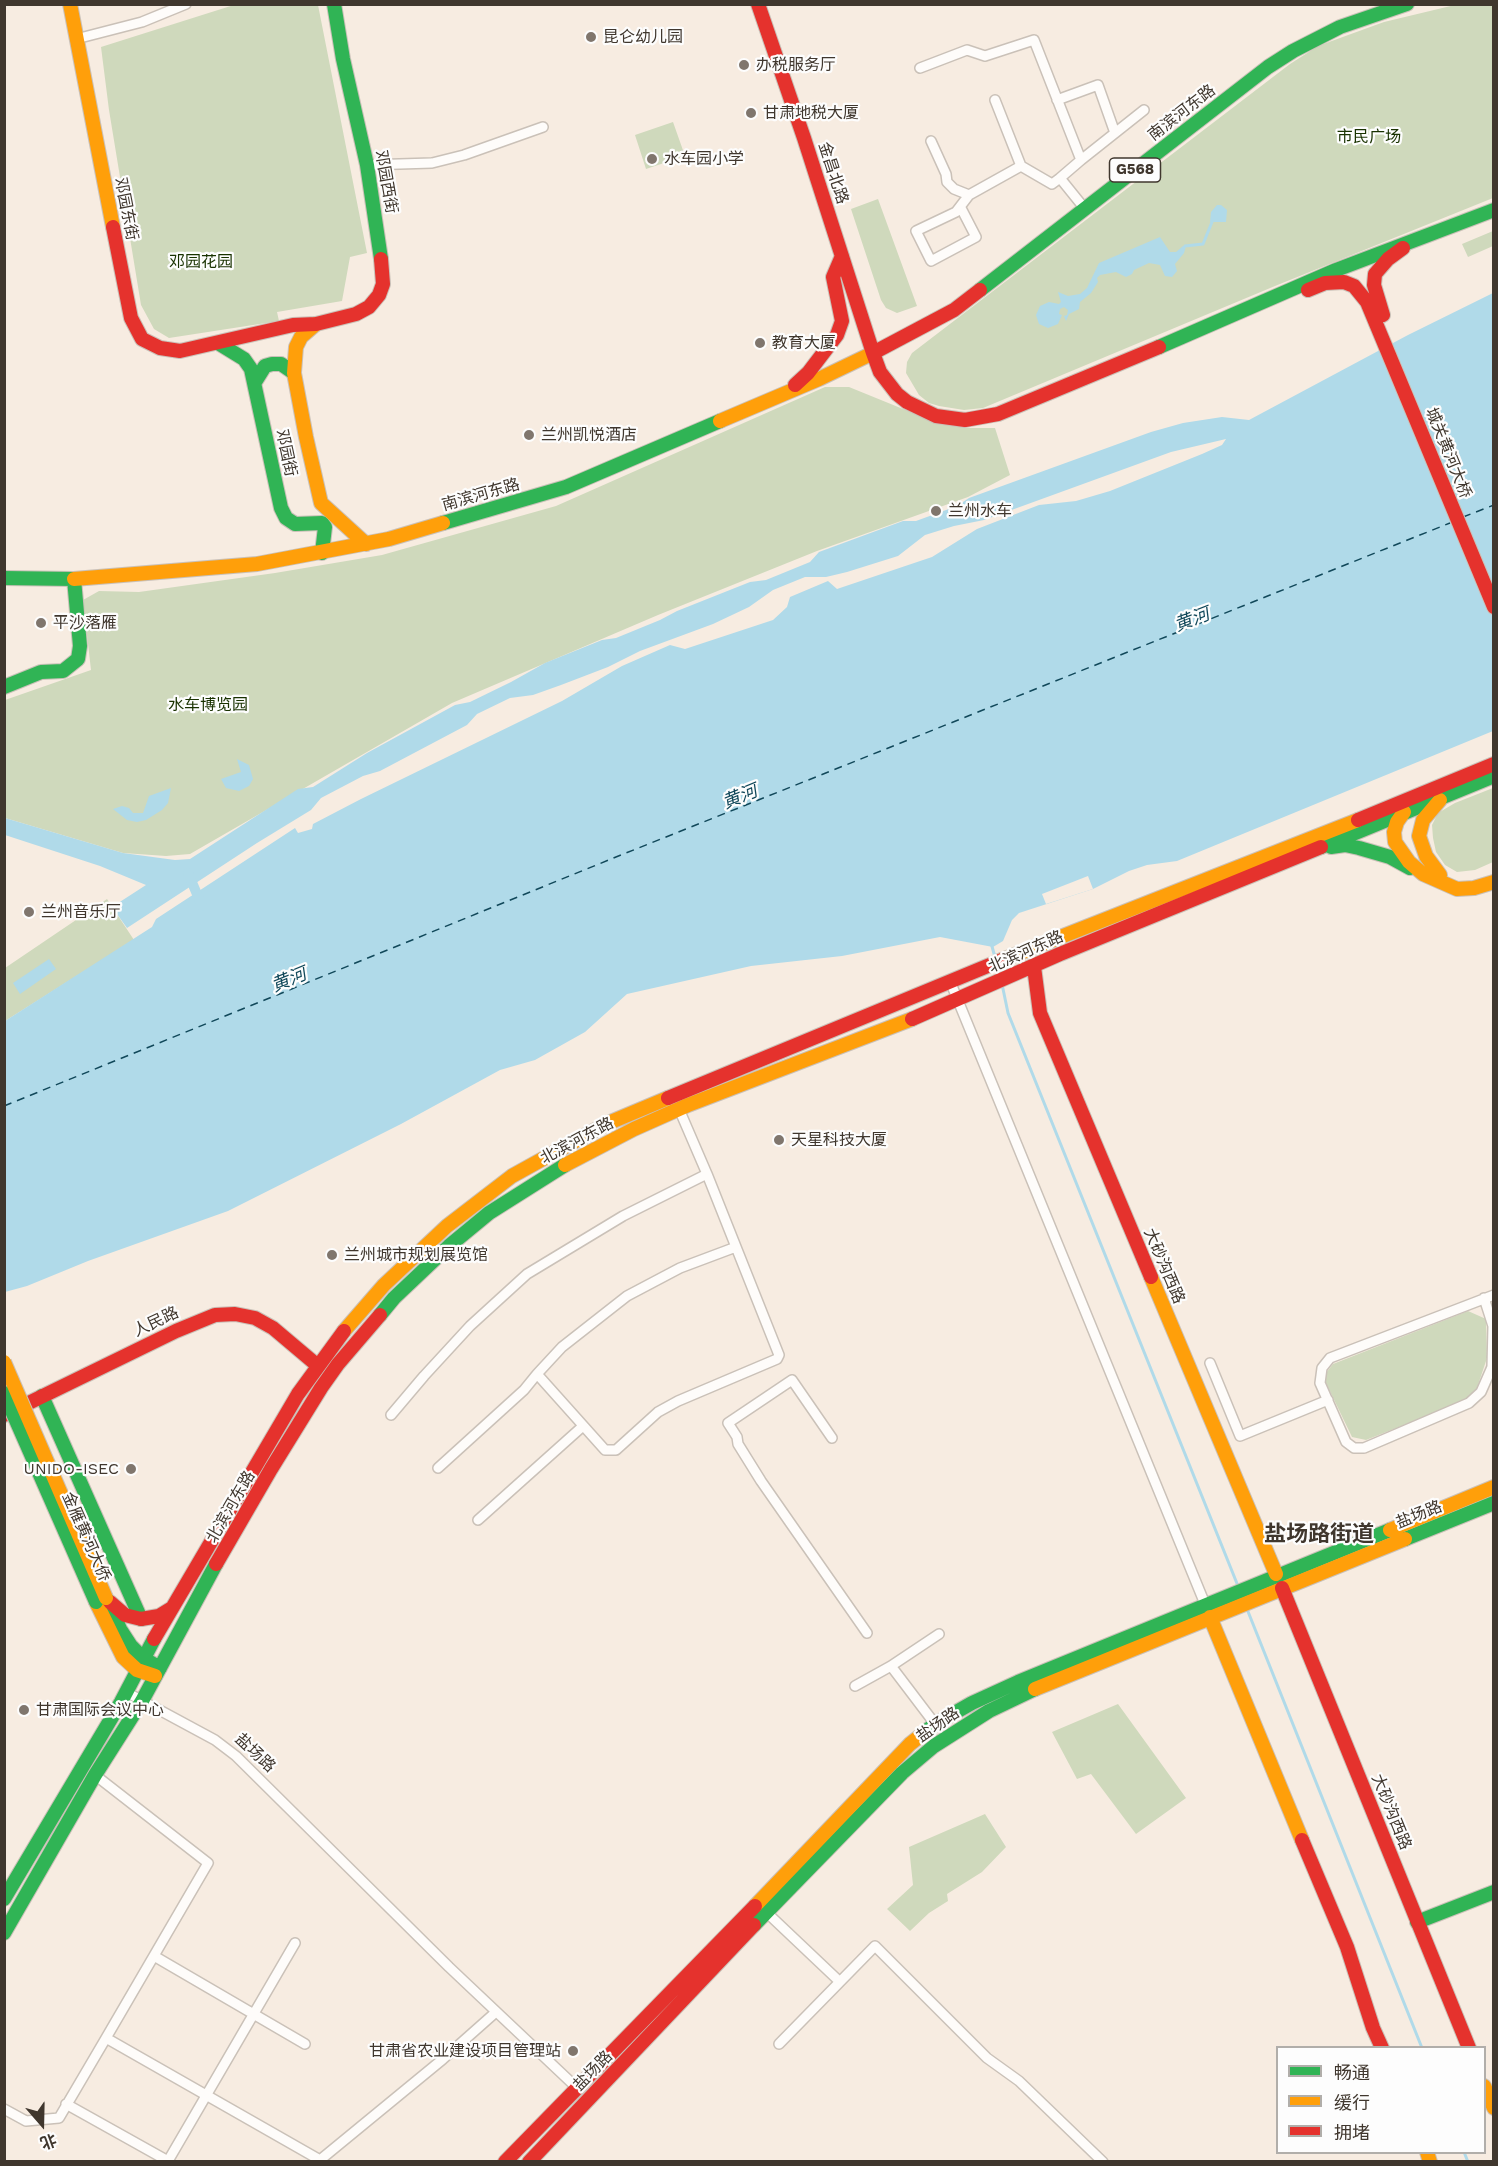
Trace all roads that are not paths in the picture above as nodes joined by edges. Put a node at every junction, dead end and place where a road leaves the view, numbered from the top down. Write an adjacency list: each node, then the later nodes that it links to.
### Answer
1 (70, 4): 6 (main road, 邓园东街)
2 (186, 4): 6 (street)
3 (334, 4): 15 (main road, 邓园西街)
4 (758, 4): 23 (main road, 金昌北路)
5 (1407, 4): 20 (main road, 南滨河东路 / G568)
6 (76, 39): 27 (main road, 邓园东街)
7 (920, 68): 9 (street)
8 (995, 100): 16 (street)
9 (1058, 100): 12 (street); 14 (street)
10 (1144, 110): 12 (street)
11 (543, 128): 15 (street)
12 (1115, 133): 14 (street)
13 (931, 141): 18 (street)
14 (1081, 160): 17 (street)
15 (367, 165): 25 (main road, 邓园西街)
16 (1021, 166): 17 (street); 18 (street)
17 (1060, 178): 20 (street)
18 (969, 195): 19 (street)
19 (961, 208): 19 (street)
20 (1085, 209): 28 (main road, 南滨河东路 / G568)
21 (1494, 210): 22 (main road)
22 (1440, 231): 24 (main road); 26 (main road)
23 (842, 256): 28 (main road, 金昌北路); 31 (main road)
24 (1376, 310): 26 (main road); 36 (main road, 城关黄河大桥); 37 (main road, 城关黄河大桥)
25 (316, 324): 27 (main road, 邓园东街); 29 (main road, 邓园街)
26 (1176, 340): 28 (main road)
27 (218, 343): 30 (main road, 邓园街)
28 (873, 353): 31 (main road, 南滨河东路)
29 (294, 373): 30 (main road); 32 (main road, 邓园街)
30 (255, 382): 33 (main road, 邓园街)
31 (787, 392): 32 (main road, 南滨河东路)
32 (366, 544): 33 (main road, 南滨河东路)
33 (322, 553): 35 (main road, 南滨河东路)
34 (4, 578): 35 (main road, 南滨河东路)
35 (74, 579): 38 (main road)
36 (1494, 585)
37 (1494, 607)
38 (4, 687)
39 (1494, 764): 41 (main road, 北滨河东路)
40 (1494, 776): 42 (main road, 北滨河东路)
41 (1426, 792): 43 (main road); 45 (main road, 北滨河东路)
42 (1443, 796): 43 (main road, 北滨河东路); 49 (main road)
43 (1403, 813): 44 (main road, 北滨河东路); 46 (main road)
44 (1378, 823): 45 (main road); 46 (main road); 47 (main road, 北滨河东路)
45 (1346, 825): 53 (main road, 北滨河东路)
46 (1395, 830): 48 (main road); 49 (main road)
47 (1313, 850): 48 (main road); 52 (main road, 北滨河东路)
48 (1424, 874): 51 (main road)
49 (1440, 874): 50 (main road)
50 (1494, 874)
51 (1494, 882)
52 (1034, 967): 54 (main road, 北滨河东路); 74 (main road, 大砂沟西路)
53 (956, 979): 54 (street); 61 (main road, 北滨河东路)
54 (962, 996): 55 (main road, 北滨河东路); 79 (street)
55 (679, 1109): 56 (street); 85 (main road, 北滨河东路)
56 (707, 1174): 57 (street); 67 (street)
57 (736, 1247): 62 (street); 68 (street)
58 (1489, 1296): 65 (street); 65 (street)
59 (4, 1362): 76 (main road, 金雁黄河大侨, bridge)
60 (1210, 1363): 65 (street)
61 (318, 1366): 64 (main road, 人民路); 78 (main road, 北滨河东路)
62 (537, 1374): 68 (street); 70 (street)
63 (4, 1393): 76 (main road, 金雁黄河大侨, bridge)
64 (42, 1396): 66 (main road, 人民路); 80 (main road)
65 (1328, 1400)
66 (4, 1415)
67 (391, 1415)
68 (583, 1426): 73 (street)
69 (832, 1438): 81 (street)
70 (438, 1468)
71 (1494, 1486): 74 (main road, 盐场路)
72 (1494, 1503): 75 (main road, 盐场路)
73 (478, 1520)
74 (1276, 1574): 77 (main road, 盐场路)
75 (1282, 1588): 77 (main road, 盐场路); 94 (main road, 大砂沟西路)
76 (101, 1600): 80 (main road); 83 (main road)
77 (1225, 1603): 79 (main road, 盐场路)
78 (172, 1608): 80 (main road); 83 (main road, 北滨河东路)
79 (1207, 1610): 89 (main road, 盐场路); 93 (main road, 盐场路); 104 (main road)
80 (141, 1619)
81 (867, 1632)
82 (939, 1634): 84 (street)
83 (140, 1664): 85 (main road); 87 (main road, 北滨河东路)
84 (891, 1666): 86 (street); 89 (street)
85 (158, 1672): 88 (main road, 北滨河东路)
86 (855, 1686)
87 (126, 1692): 88 (street, 盐场路); 92 (main road, 北滨河东路)
88 (142, 1701): 90 (main road, 北滨河东路); 99 (street, 盐场路)
89 (935, 1724): 93 (main road, 盐场路)
90 (95, 1775): 95 (main road, 北滨河东路); 97 (street)
91 (1494, 1892): 94 (main road)
92 (4, 1899)
93 (762, 1908): 98 (street); 106 (main road, 盐场路); 113 (main road, 盐场路)
94 (1418, 1922): 105 (main road, 大砂沟西路)
95 (4, 1933)
96 (296, 1942): 100 (street)
97 (154, 1956): 100 (street); 101 (street)
98 (839, 1981): 103 (street); 114 (street)
99 (496, 2012): 106 (street, 盐场路); 108 (street)
100 (254, 2014): 102 (street); 108 (street)
101 (106, 2038): 108 (street); 109 (street)
102 (305, 2044)
103 (779, 2044)
104 (1381, 2046)
105 (1467, 2046)
106 (576, 2087): 112 (main road, 盐场路)
107 (1486, 2088): 110 (main road)
108 (206, 2095): 109 (street)
109 (66, 2104): 111 (street)
110 (1494, 2108)
111 (4, 2109)
112 (505, 2162)
113 (529, 2162)
114 (1103, 2162)

